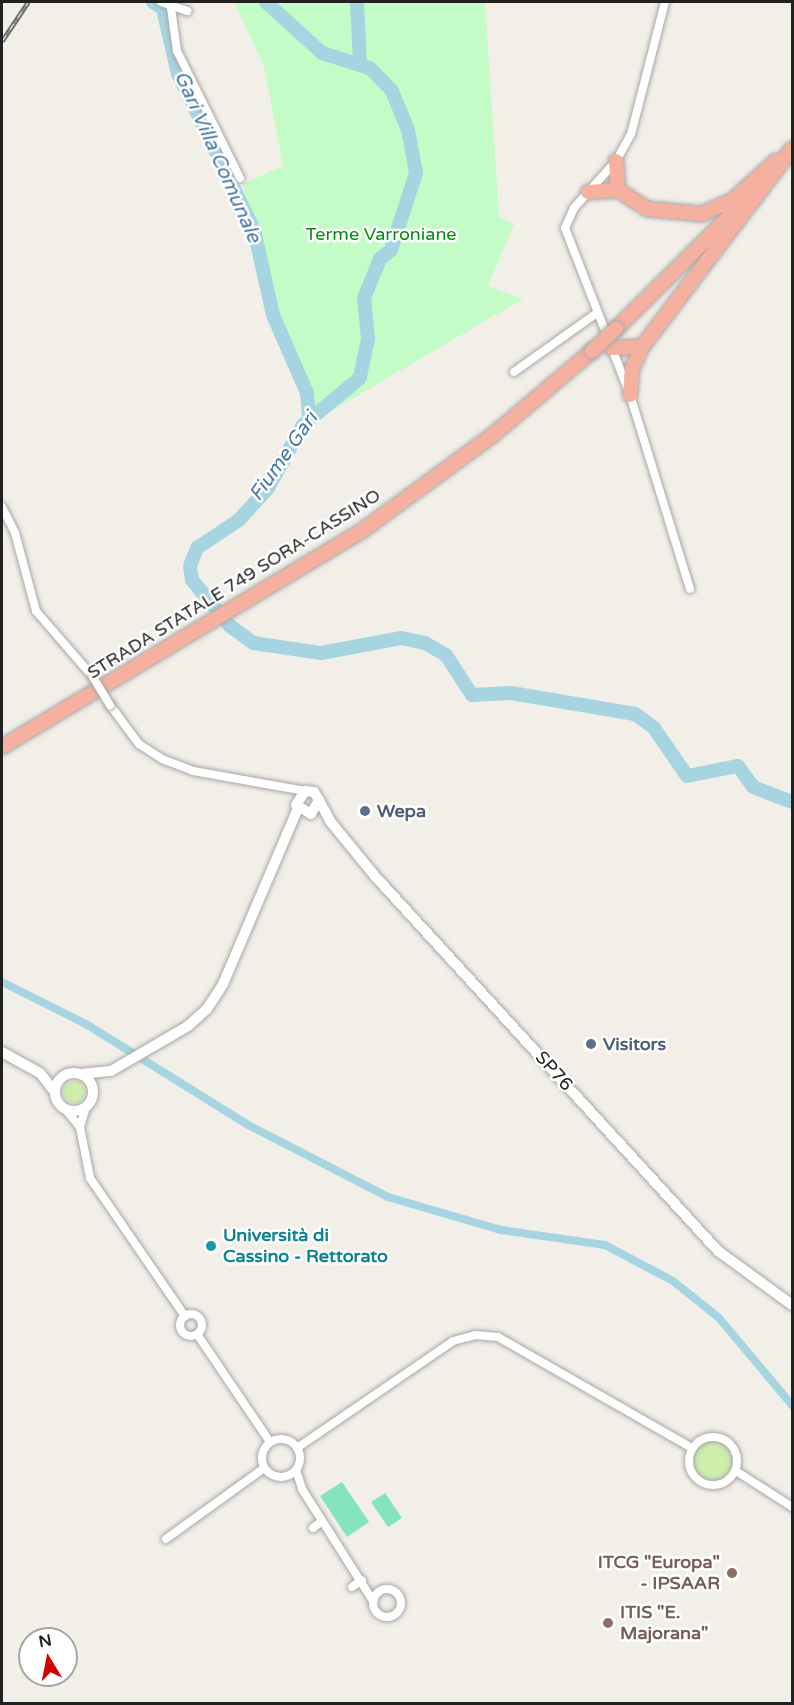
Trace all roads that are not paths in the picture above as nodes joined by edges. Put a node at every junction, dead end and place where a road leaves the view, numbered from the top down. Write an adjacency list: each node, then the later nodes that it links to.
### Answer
1 (161, 2): 3 (street)
2 (665, 2): 6 (street)
3 (171, 8): 4 (street); 7 (street)
4 (187, 11)
5 (792, 147): 8 (highway); 11 (highway); 17 (highway, STRADA STATALE 749 SORA-CASSINO, bridge)
6 (616, 161): 8 (highway); 9 (street)
7 (240, 178)
8 (618, 190): 9 (highway)
9 (588, 192): 10 (street)
10 (597, 313): 12 (street); 13 (street)
11 (642, 347): 12 (highway); 14 (highway)
12 (612, 348): 14 (street)
13 (514, 372)
14 (630, 396): 16 (street)
15 (2, 507): 18 (street, bridge)
16 (690, 589)
17 (2, 747)
18 (284, 790): 19 (street); 21 (street)
19 (305, 791): 20 (street, SP76); 21 (street)
20 (319, 800): 21 (street); 22 (street, SP76)
21 (304, 810): 22 (street, SP76); 24 (street)
22 (330, 821): 33 (street, SP76)
23 (2, 1052): 25 (street)
24 (111, 1071): 27 (street); 29 (street)
25 (40, 1073): 26 (street); 28 (street)
26 (67, 1074): 27 (street); 28 (street)
27 (81, 1074): 29 (street)
28 (54, 1091): 31 (street)
29 (93, 1094): 30 (street)
30 (86, 1107): 31 (street); 32 (street)
31 (66, 1110): 32 (street)
32 (80, 1127): 34 (street)
33 (792, 1305)
34 (185, 1316): 35 (street); 35 (street)
35 (197, 1334): 36 (street)
36 (270, 1442): 37 (street); 39 (street)
37 (297, 1448): 38 (street); 40 (street)
38 (692, 1448): 41 (street); 41 (street)
39 (264, 1468): 42 (street); 47 (street)
40 (296, 1470): 42 (street); 43 (street)
41 (736, 1471): 44 (street)
42 (286, 1476): 43 (street)
43 (302, 1489): 45 (street)
44 (792, 1507)
45 (322, 1521): 46 (street); 48 (street)
46 (313, 1528)
47 (166, 1539)
48 (362, 1580): 49 (street); 50 (street); 51 (street)
49 (352, 1587)
50 (381, 1591): 51 (street); 51 (street)
51 (373, 1601)

